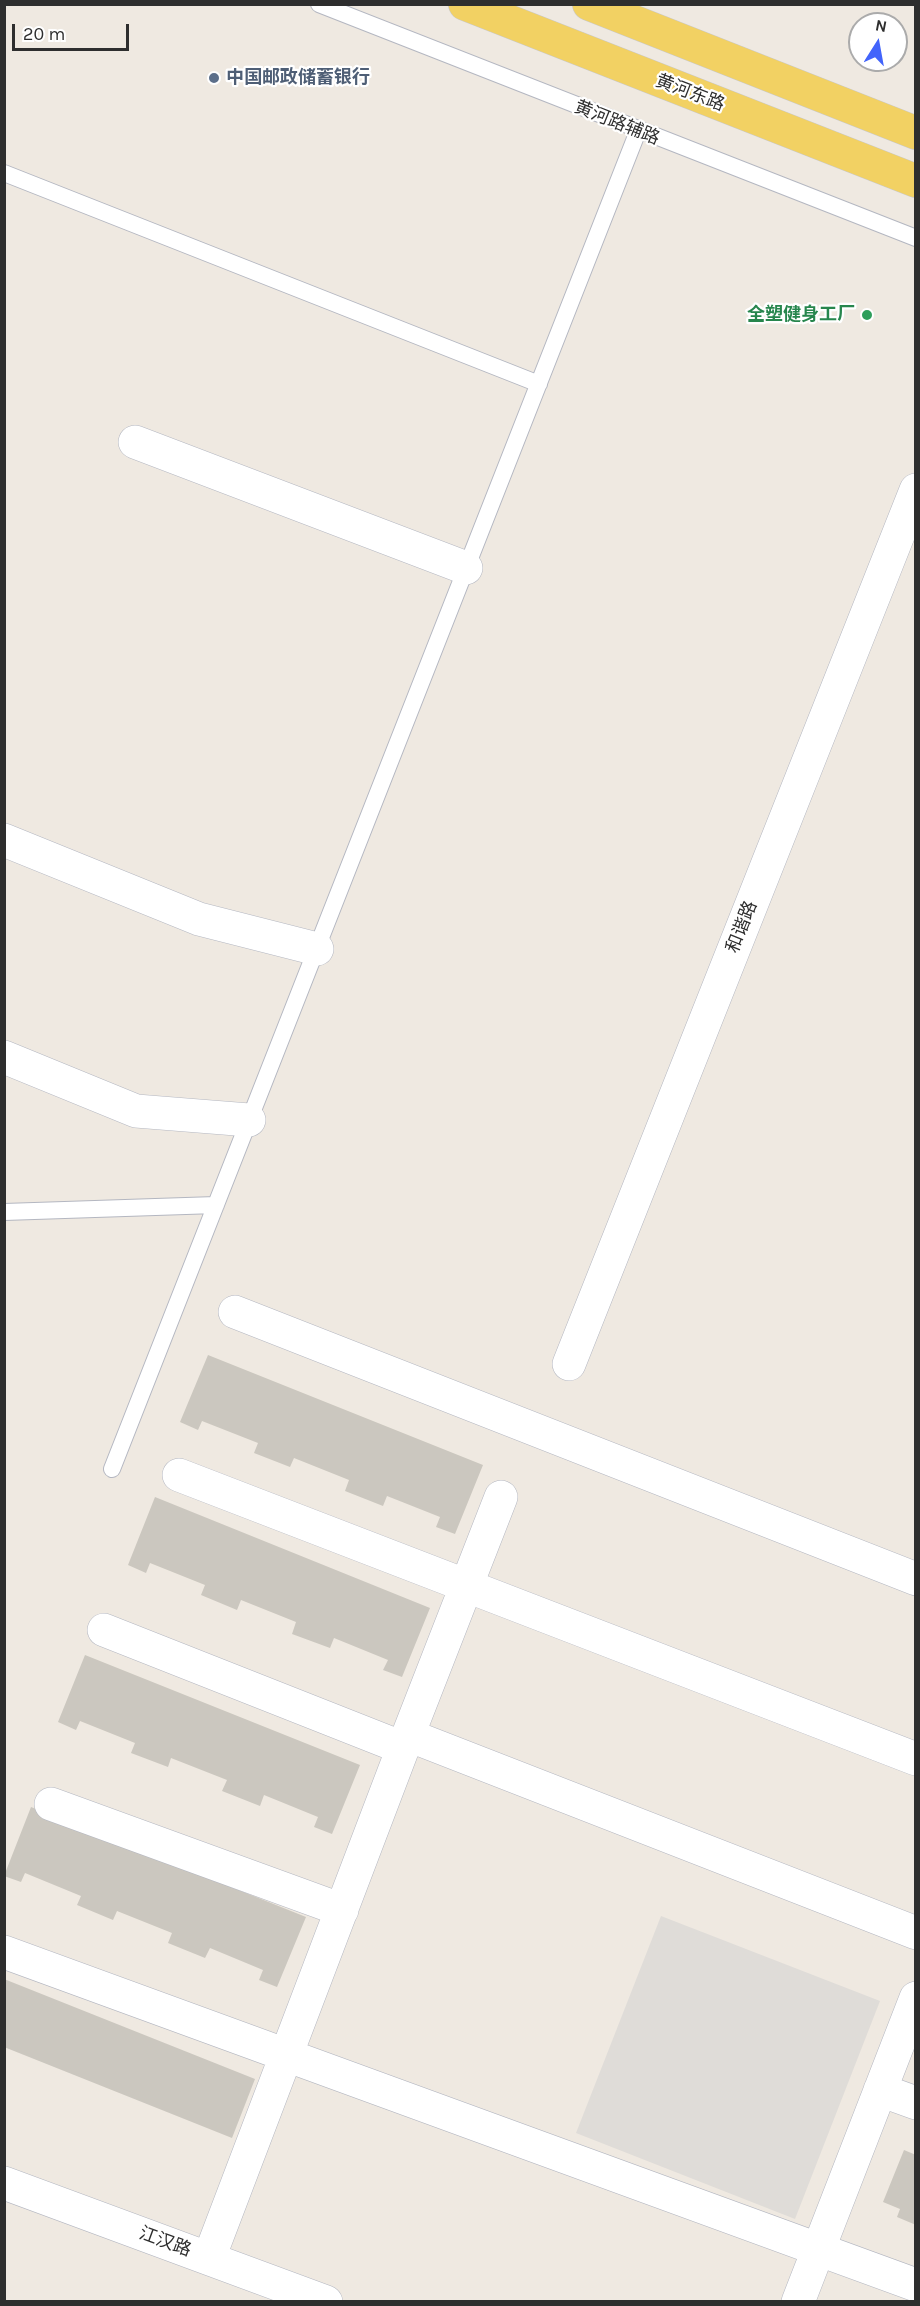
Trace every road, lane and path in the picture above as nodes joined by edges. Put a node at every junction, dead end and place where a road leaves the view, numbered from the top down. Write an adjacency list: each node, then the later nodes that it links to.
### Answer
1 (319, 4): 4 (lane, 黄河路辅路)
2 (465, 4): 7 (main road, 黄河东路)
3 (589, 4): 5 (main road)
4 (638, 131): 8 (lane, 黄河路辅路); 9 (lane)
5 (915, 133)
6 (4, 173): 9 (lane)
7 (915, 181)
8 (915, 238)
9 (539, 384): 12 (lane)
10 (135, 442): 12 (street)
11 (915, 490): 20 (street, 和谐路)
12 (466, 568): 14 (lane)
13 (4, 840): 14 (street)
14 (317, 949): 16 (lane)
15 (4, 1057): 16 (street)
16 (249, 1120): 17 (lane)
17 (216, 1205): 18 (lane); 21 (lane)
18 (4, 1212)
19 (235, 1312): 24 (street)
20 (569, 1364)
21 (112, 1469)
22 (179, 1475): 25 (street)
23 (501, 1497): 25 (street)
24 (915, 1579)
25 (466, 1586): 27 (street); 28 (street)
26 (104, 1630): 27 (street)
27 (406, 1741): 30 (street); 31 (street)
28 (915, 1759)
29 (51, 1804): 30 (street)
30 (342, 1911): 34 (street)
31 (915, 1933)
32 (4, 1952): 34 (street)
33 (915, 1998): 35 (street)
34 (287, 2056): 38 (street); 39 (street)
35 (880, 2090): 36 (street); 38 (street)
36 (915, 2103)
37 (4, 2183): 39 (street, 江汉路)
38 (818, 2250): 40 (street); 42 (street)
39 (209, 2258): 41 (street, 江汉路)
40 (915, 2285)
41 (326, 2301)
42 (798, 2301)

